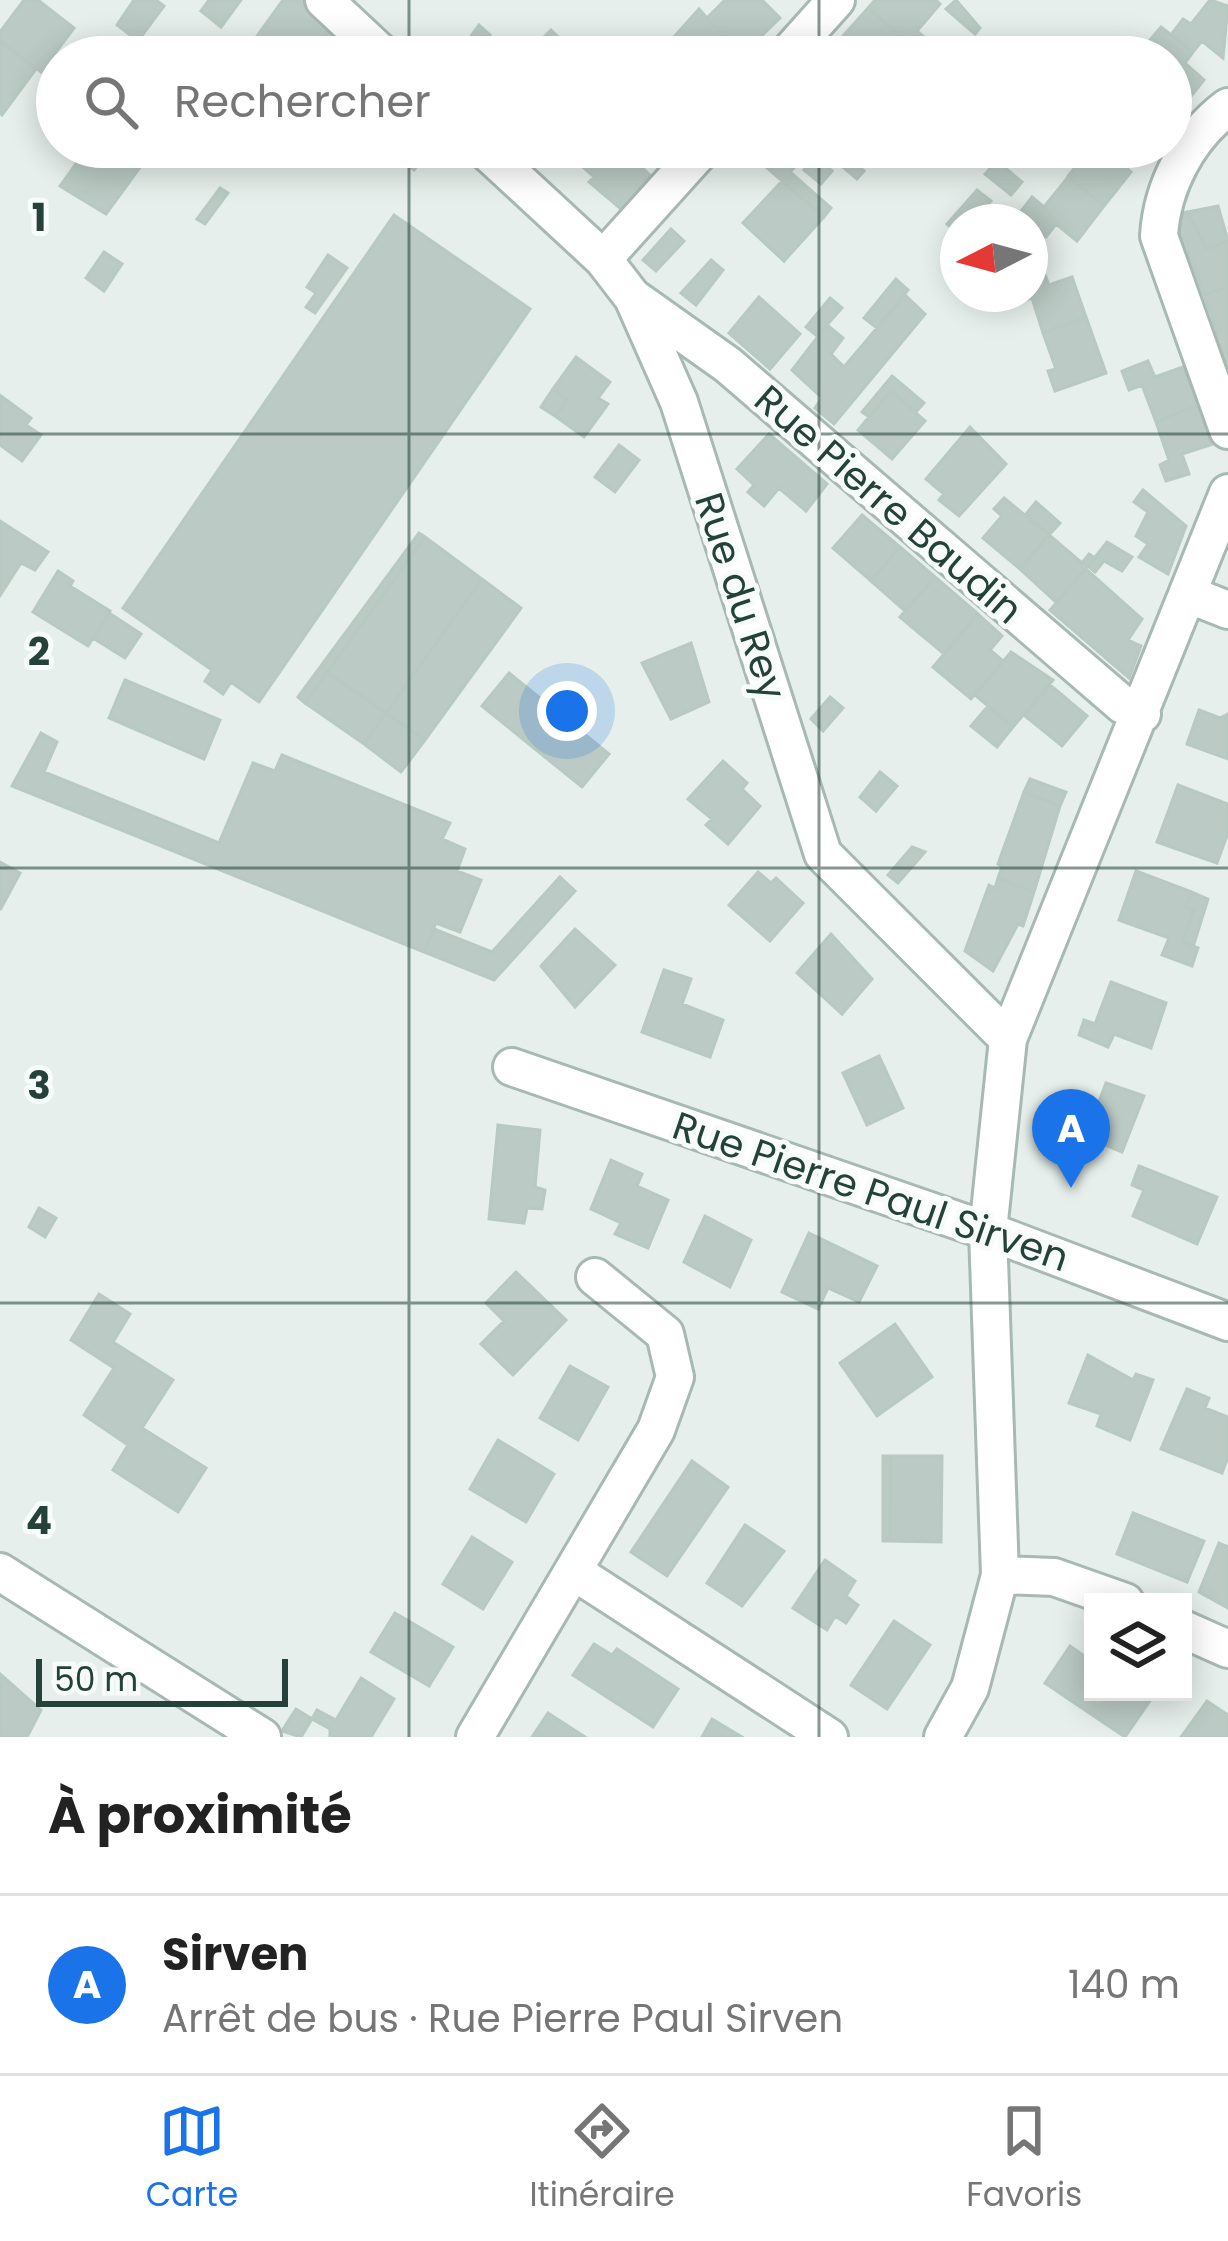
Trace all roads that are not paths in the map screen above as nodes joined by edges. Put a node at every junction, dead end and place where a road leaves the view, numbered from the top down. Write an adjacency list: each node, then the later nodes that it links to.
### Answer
1 (324, 0): 3 (street)
2 (836, 0): 4 (street)
3 (363, 36)
4 (804, 36)
5 (1228, 107): 6 (street)
6 (1192, 145)
7 (504, 168): 10 (street, Rue du Rey)
8 (685, 168): 10 (street)
9 (1178, 168): 14 (street)
10 (603, 260): 11 (street, Rue du Rey)
11 (633, 298): 12 (street, Rue Pierre Baudin); 13 (street, Rue du Rey)
12 (712, 353): 13 (street); 18 (street, Rue Pierre Baudin)
13 (671, 383): 19 (street, Rue du Rey)
14 (1228, 430)
15 (1228, 493): 16 (street)
16 (1190, 595): 17 (street); 18 (street)
17 (1228, 610)
18 (1142, 714): 19 (street)
19 (1008, 1039): 21 (street)
20 (512, 1067): 21 (street, Rue Pierre Paul Sirven)
21 (988, 1231): 23 (street, Rue Pierre Paul Sirven); 26 (street)
22 (595, 1277): 25 (street)
23 (1228, 1322)
24 (0, 1572): 30 (street)
25 (575, 1573): 31 (street); 32 (street)
26 (1000, 1575): 27 (street); 33 (street)
27 (1099, 1593)
28 (1192, 1633): 29 (street)
29 (1228, 1649)
30 (262, 1737)
31 (476, 1737)
32 (829, 1737)
33 (943, 1737)

